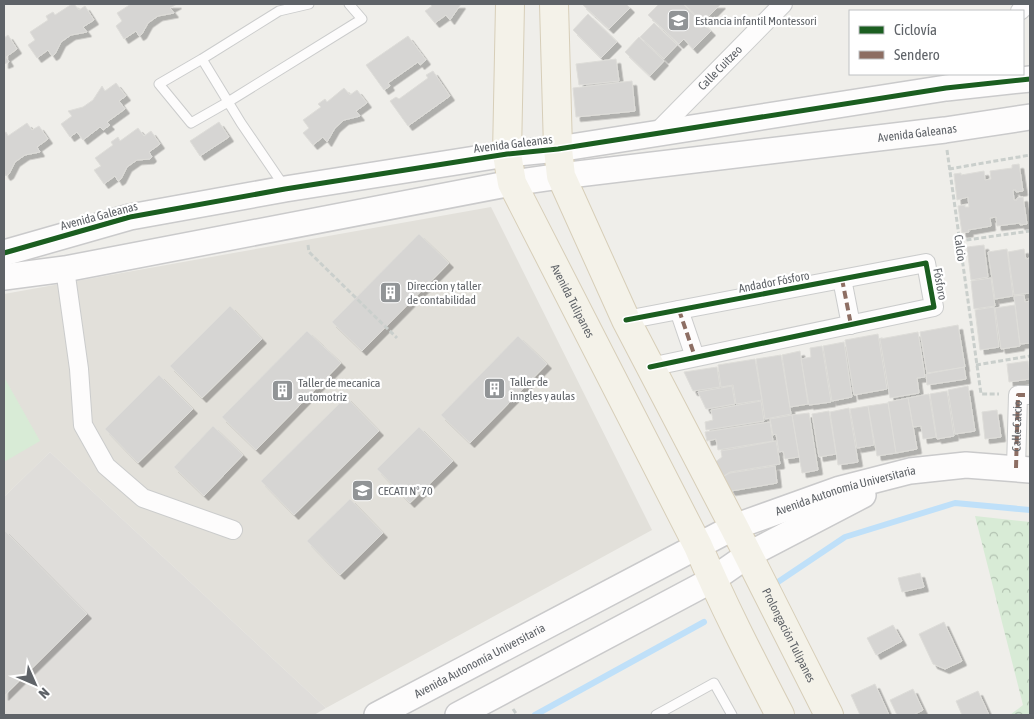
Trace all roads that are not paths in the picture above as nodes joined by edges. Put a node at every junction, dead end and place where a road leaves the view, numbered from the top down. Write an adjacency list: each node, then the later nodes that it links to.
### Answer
1 (309, 4): 6 (lane)
2 (349, 4): 9 (lane)
3 (510, 4): 13 (main road, Avenida Tulipanes)
4 (554, 4): 12 (main road)
5 (783, 4): 11 (street, Calle Cuitzeo)
6 (202, 59): 9 (lane); 9 (lane)
7 (1030, 80): 8 (street, Avenida Galeanas)
8 (953, 81): 11 (street, Avenida Galeanas)
9 (228, 102): 16 (lane)
10 (1030, 117): 14 (street, Avenida Galeanas)
11 (657, 132): 12 (street, Avenida Galeanas)
12 (558, 149): 13 (street, Avenida Galeanas); 14 (main road)
13 (507, 154): 15 (main road, Avenida Tulipanes); 16 (street, Avenida Galeanas)
14 (561, 176): 15 (street, Avenida Galeanas); 23 (main road)
15 (512, 183): 19 (street, Avenida Galeanas); 32 (main road, Avenida Tulipanes)
16 (285, 188): 17 (street, Avenida Galeanas)
17 (4, 253)
18 (926, 264): 21 (street, Andador Fósforo); 24 (street, Fósforo)
19 (65, 269): 20 (street, Avenida Galeanas); 31 (street)
20 (4, 277)
21 (842, 279): 22 (street, Andador Fósforo); 24 (street)
22 (679, 310): 23 (street, Andador Fósforo); 25 (street)
23 (626, 320): 26 (main road)
24 (851, 325): 25 (street)
25 (695, 357): 26 (street)
26 (650, 367): 30 (main road)
27 (1024, 395): 28 (street, Calle Calcio)
28 (1023, 469): 29 (street)
29 (910, 471): 30 (street, Avenida Autonomía Universitaria); 33 (street, Avenida Autonomía Universitaria)
30 (734, 527): 32 (street, Avenida Autonomía Universitaria); 33 (main road)
31 (233, 530)
32 (698, 546): 34 (main road, Avenida Tulipanes); 37 (street, Avenida Autonomía Universitaria)
33 (748, 555): 34 (street, Avenida Autonomía Universitaria); 35 (main road, Prolongación Tulipanes)
34 (712, 580): 36 (main road); 38 (street, Avenida Autonomía Universitaria)
35 (787, 633): 36 (main road); 42 (main road, Prolongación Tulipanes)
36 (748, 655): 41 (main road)
37 (377, 715)
38 (458, 715)
39 (656, 715): 40 (lane)
40 (732, 715)
41 (780, 715)
42 (829, 715)

